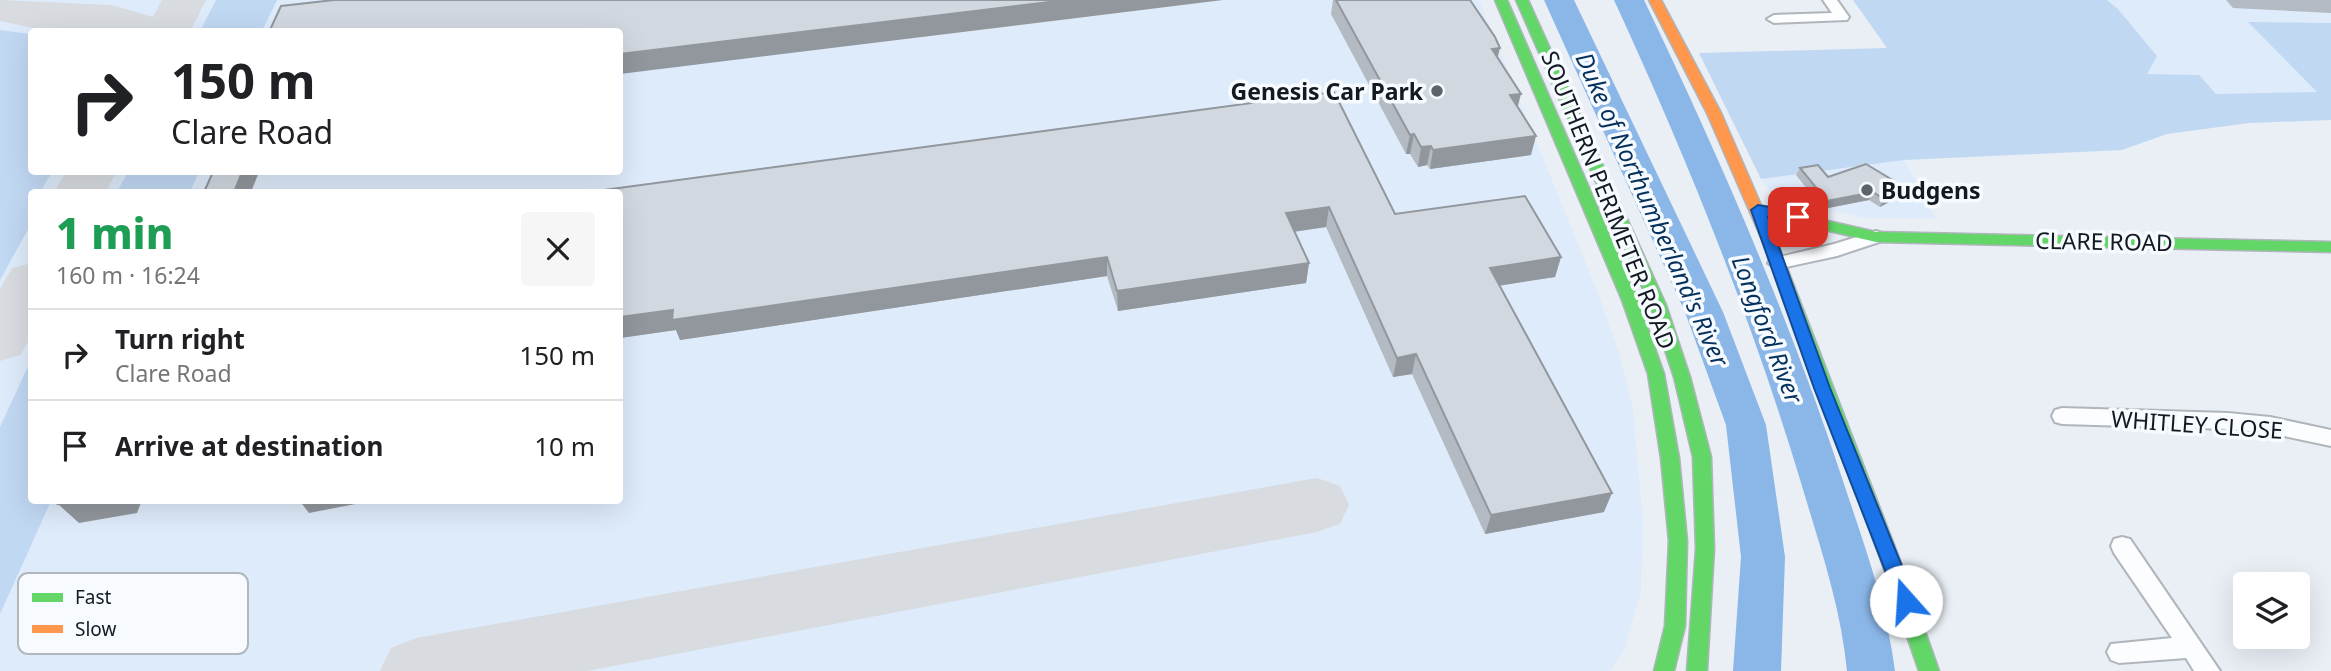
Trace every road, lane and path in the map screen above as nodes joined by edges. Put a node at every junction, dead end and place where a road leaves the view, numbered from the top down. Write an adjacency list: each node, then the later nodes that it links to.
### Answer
1 (1501, 0): 15 (street, SOUTHERN PERIMETER ROAD)
2 (1522, 0): 16 (street, SOUTHERN PERIMETER ROAD)
3 (1656, 0): 6 (street)
4 (1830, 0): 5 (street)
5 (1774, 19)
6 (1758, 210): 7 (street, CLARE ROAD); 9 (street)
7 (1876, 237): 8 (street, CLARE ROAD); 9 (street, CLARE ROAD)
8 (2331, 247)
9 (1777, 263): 17 (street)
10 (2062, 416): 11 (street, WHITLEY CLOSE)
11 (2331, 438)
12 (2122, 546): 13 (street)
13 (2191, 647): 14 (street); 18 (street)
14 (2119, 652)
15 (1664, 671)
16 (1697, 671)
17 (1928, 671)
18 (2208, 671)

